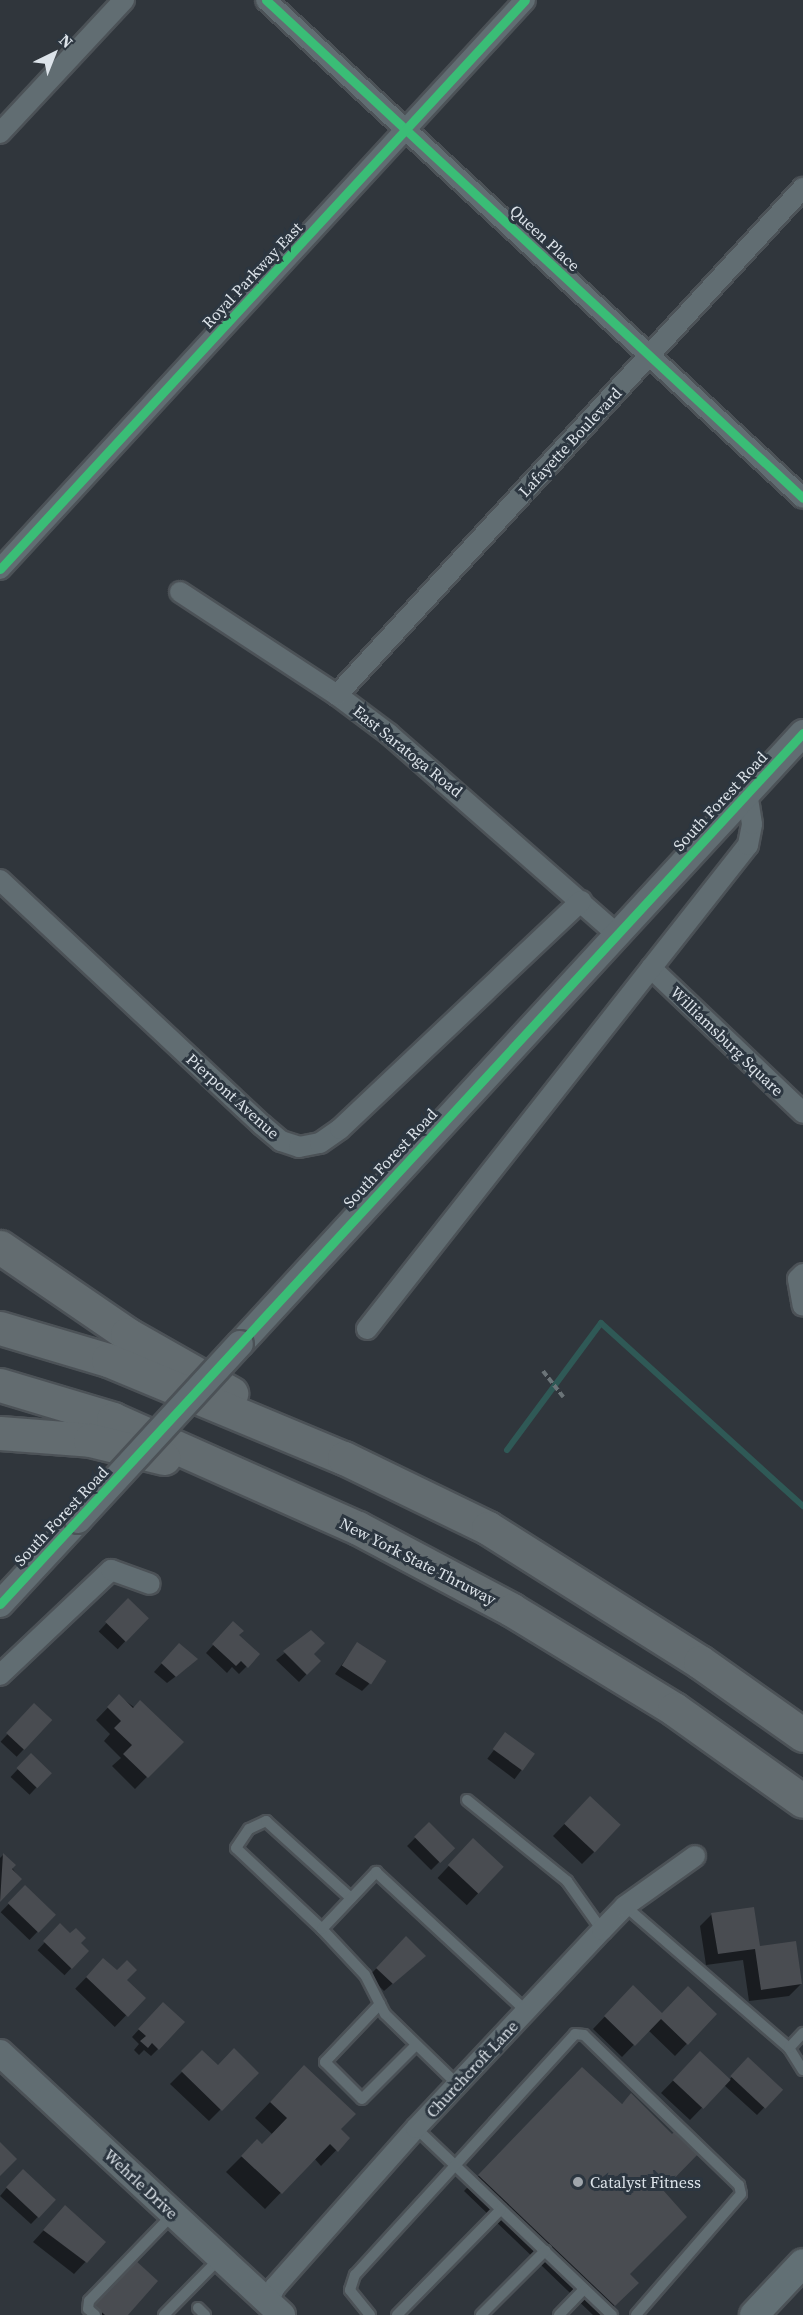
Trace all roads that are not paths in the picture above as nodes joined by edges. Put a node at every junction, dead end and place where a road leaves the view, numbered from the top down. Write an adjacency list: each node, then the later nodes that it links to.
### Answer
1 (124, 0): 5 (street)
2 (266, 0): 4 (street, Queen Place)
3 (525, 0): 4 (street, Royal Parkway East)
4 (406, 130): 7 (street, Queen Place); 9 (street, Royal Parkway East)
5 (0, 133)
6 (803, 188): 7 (street, Lafayette Boulevard)
7 (650, 356): 8 (street, Queen Place); 11 (street, Lafayette Boulevard)
8 (803, 498)
9 (0, 569)
10 (180, 592): 11 (street, East Saratoga Road)
11 (338, 695): 15 (street, East Saratoga Road)
12 (803, 733): 13 (street, South Forest Road)
13 (747, 793): 16 (street, South Forest Road); 17 (street, South Forest Road)
14 (0, 880): 15 (street, Pierpont Avenue)
15 (581, 901): 16 (street, East Saratoga Road)
16 (617, 934): 29 (street, South Forest Road, bridge)
17 (651, 968): 18 (street, Williamsburg Square); 23 (street, South Forest Road)
18 (803, 1113)
19 (0, 1246): 26 (highway)
20 (803, 1274): 21 (street)
21 (803, 1306)
22 (0, 1328): 26 (highway)
23 (367, 1329)
24 (0, 1385): 27 (highway, New York State Thruway)
25 (0, 1433): 27 (highway)
26 (344, 1458): 31 (highway)
27 (241, 1478): 33 (highway, New York State Thruway)
28 (150, 1584): 30 (street)
29 (0, 1604)
30 (0, 1675)
31 (803, 1735)
32 (467, 1800): 38 (lane)
33 (803, 1801)
34 (695, 1856): 36 (street, Churchcroft Lane)
35 (351, 1898): 37 (lane); 37 (lane); 40 (lane)
36 (625, 1906): 38 (street, Churchcroft Lane); 43 (lane)
37 (322, 1929): 39 (lane)
38 (602, 1930): 40 (street, Churchcroft Lane)
39 (380, 2004): 42 (lane); 42 (lane)
40 (526, 2011): 46 (street, Churchcroft Lane)
41 (803, 2033): 43 (lane)
42 (416, 2045): 46 (lane)
43 (789, 2048): 45 (lane)
44 (0, 2052): 50 (street, Wehrle Drive)
45 (803, 2070)
46 (457, 2084): 47 (street, Churchcroft Lane)
47 (416, 2128): 48 (lane); 55 (street, Churchcroft Lane)
48 (455, 2165): 49 (lane); 58 (lane); 63 (lane)
49 (501, 2209): 51 (lane); 59 (lane)
50 (173, 2214): 52 (street, Wehrle Drive); 56 (lane)
51 (545, 2251): 54 (lane); 60 (lane)
52 (220, 2258): 55 (street, Wehrle Drive); 57 (lane)
53 (803, 2263): 64 (main road)
54 (584, 2289): 61 (lane); 62 (lane)
55 (270, 2310)
56 (95, 2315)
57 (164, 2315)
58 (370, 2315)
59 (397, 2315)
60 (481, 2315)
61 (559, 2315)
62 (612, 2315)
63 (636, 2315)
64 (754, 2315)

